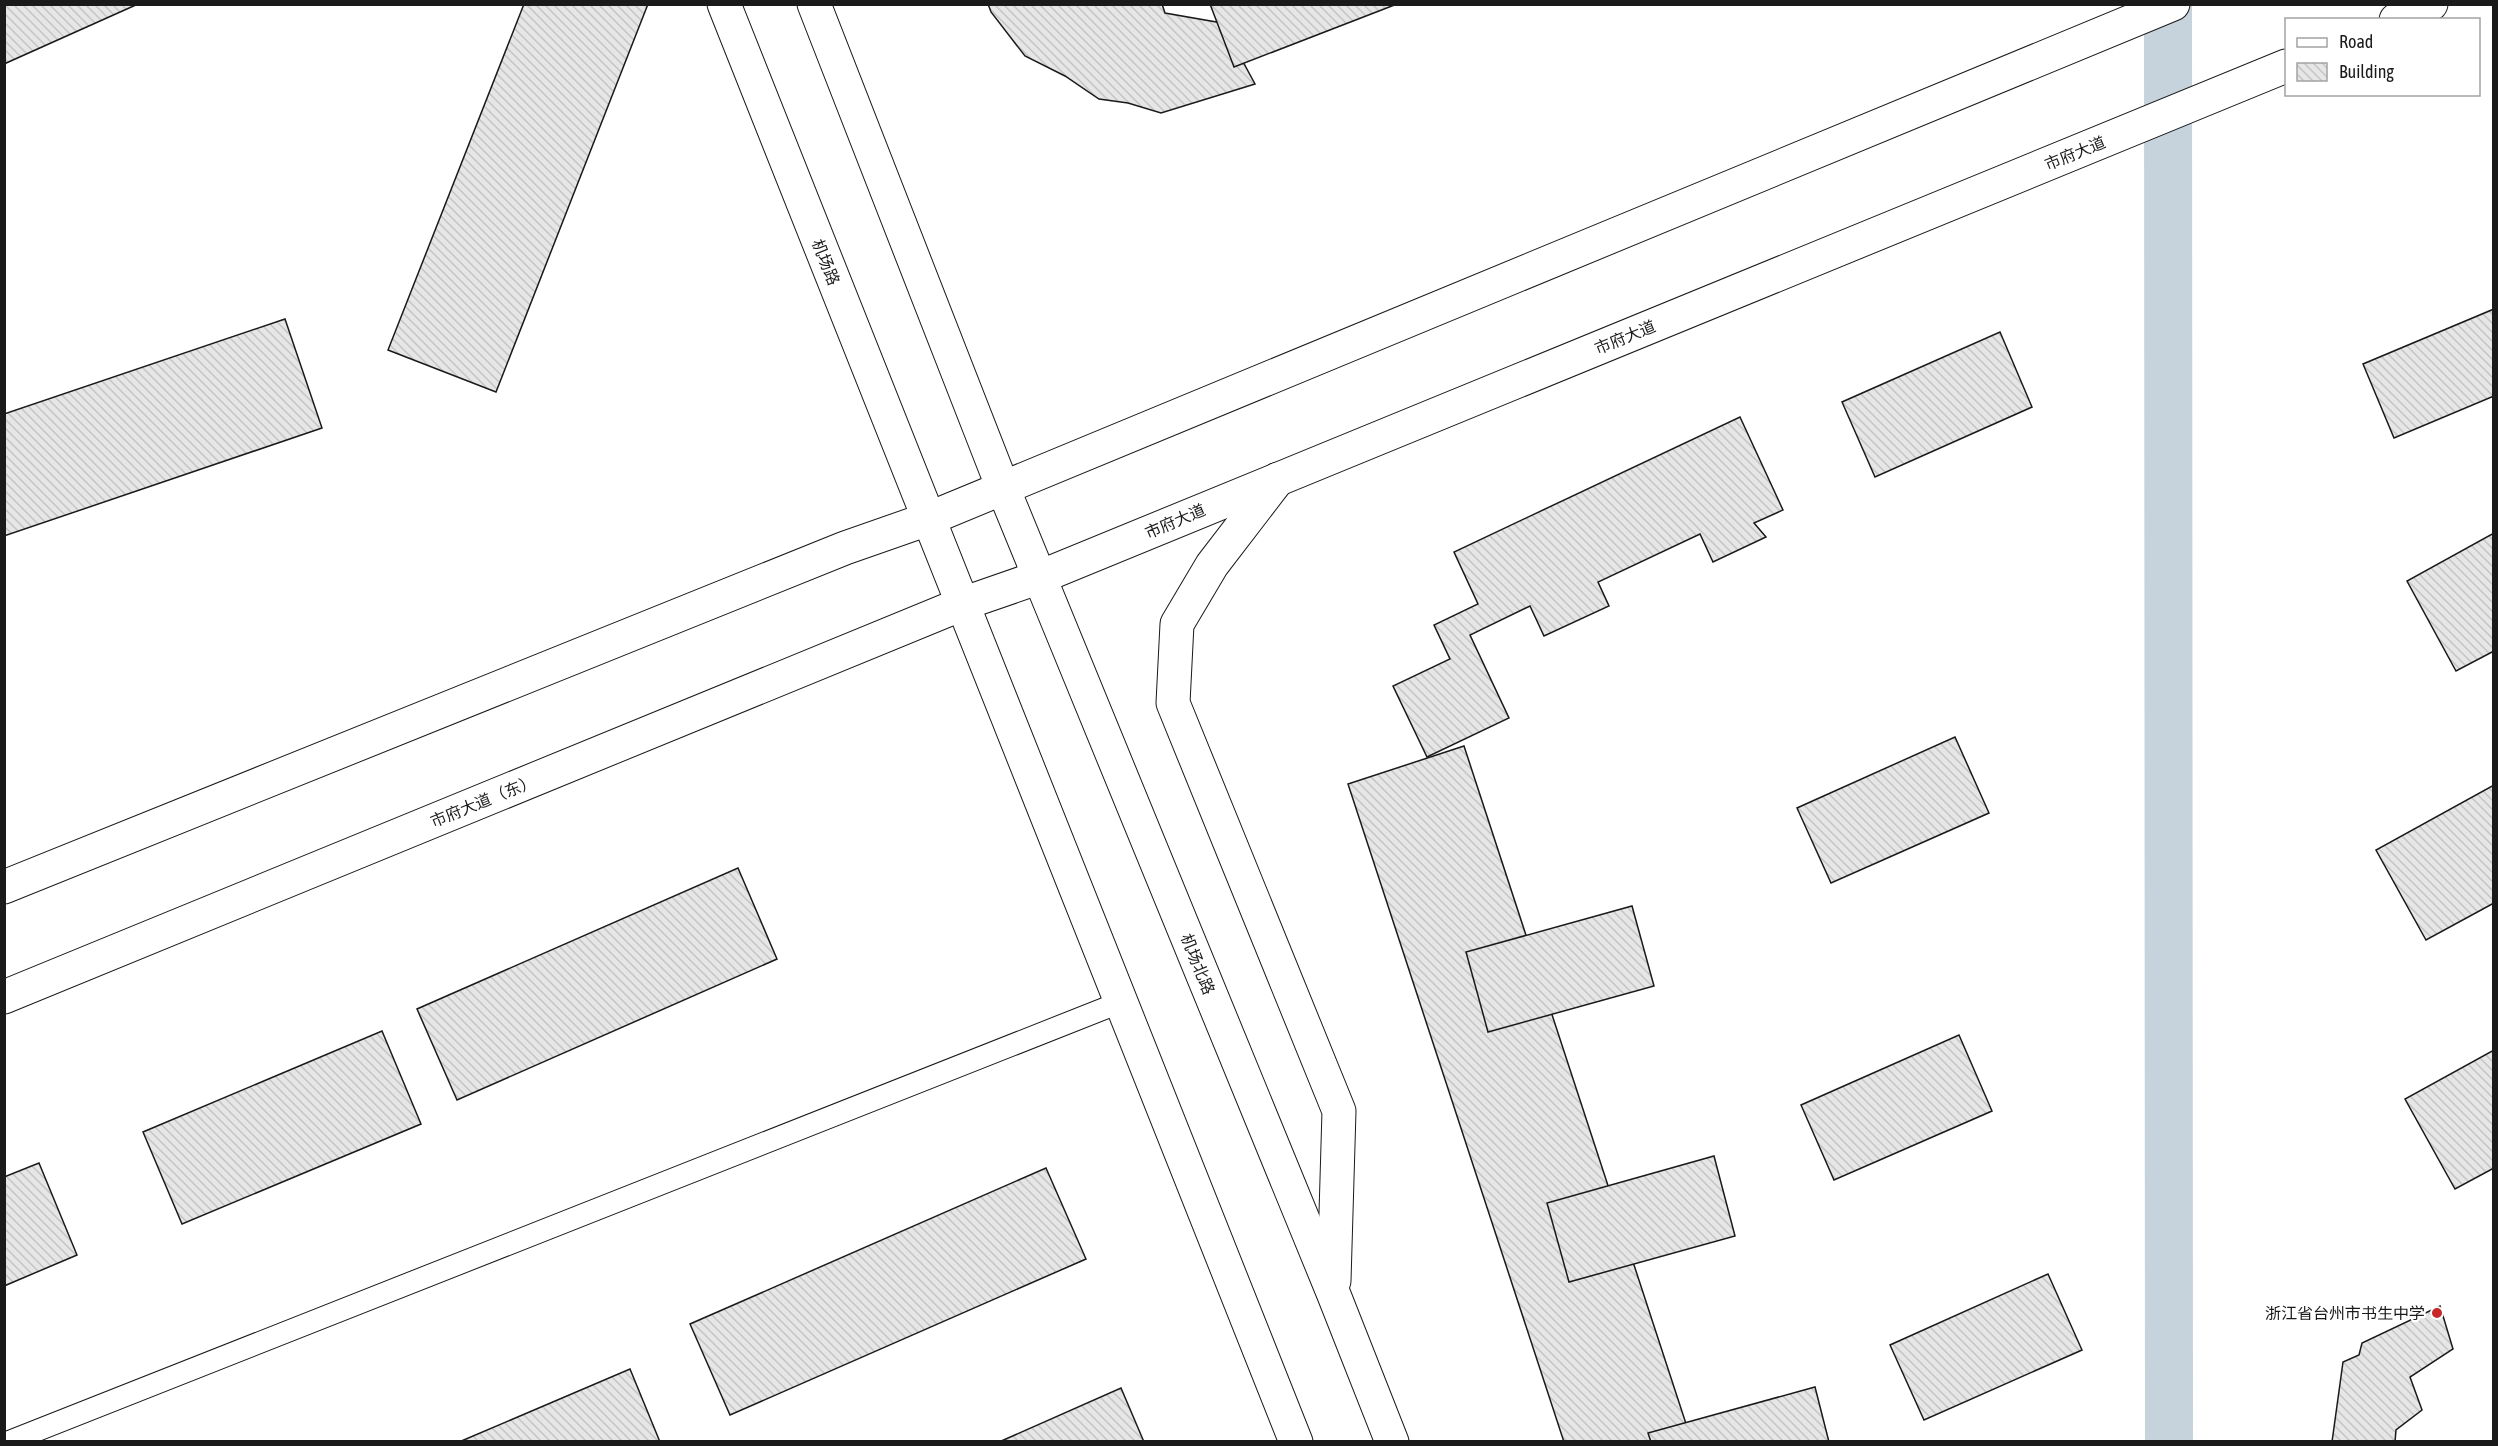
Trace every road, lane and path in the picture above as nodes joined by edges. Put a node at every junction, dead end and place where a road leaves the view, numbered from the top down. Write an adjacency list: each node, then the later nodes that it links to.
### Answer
1 (724, 4): 9 (main road, 机场路)
2 (814, 4): 8 (main road)
3 (2173, 4): 8 (main road)
4 (2431, 4): 5 (main road)
5 (2400, 18)
6 (2285, 66): 7 (main road, 市府大道)
7 (1279, 477): 10 (main road, 市府大道); 15 (main road)
8 (1003, 488): 9 (main road); 10 (main road, 机场北路)
9 (928, 519): 11 (main road); 12 (main road)
10 (1040, 577): 11 (main road, 市府大道); 15 (main road, 机场北路)
11 (962, 604): 13 (main road, 市府大道（东）); 14 (main road)
12 (4, 887)
13 (4, 997)
14 (1121, 1002): 16 (lane); 17 (main road)
15 (1334, 1295): 18 (main road, 机场北路)
16 (8, 1442)
17 (1296, 1442)
18 (1392, 1442)

